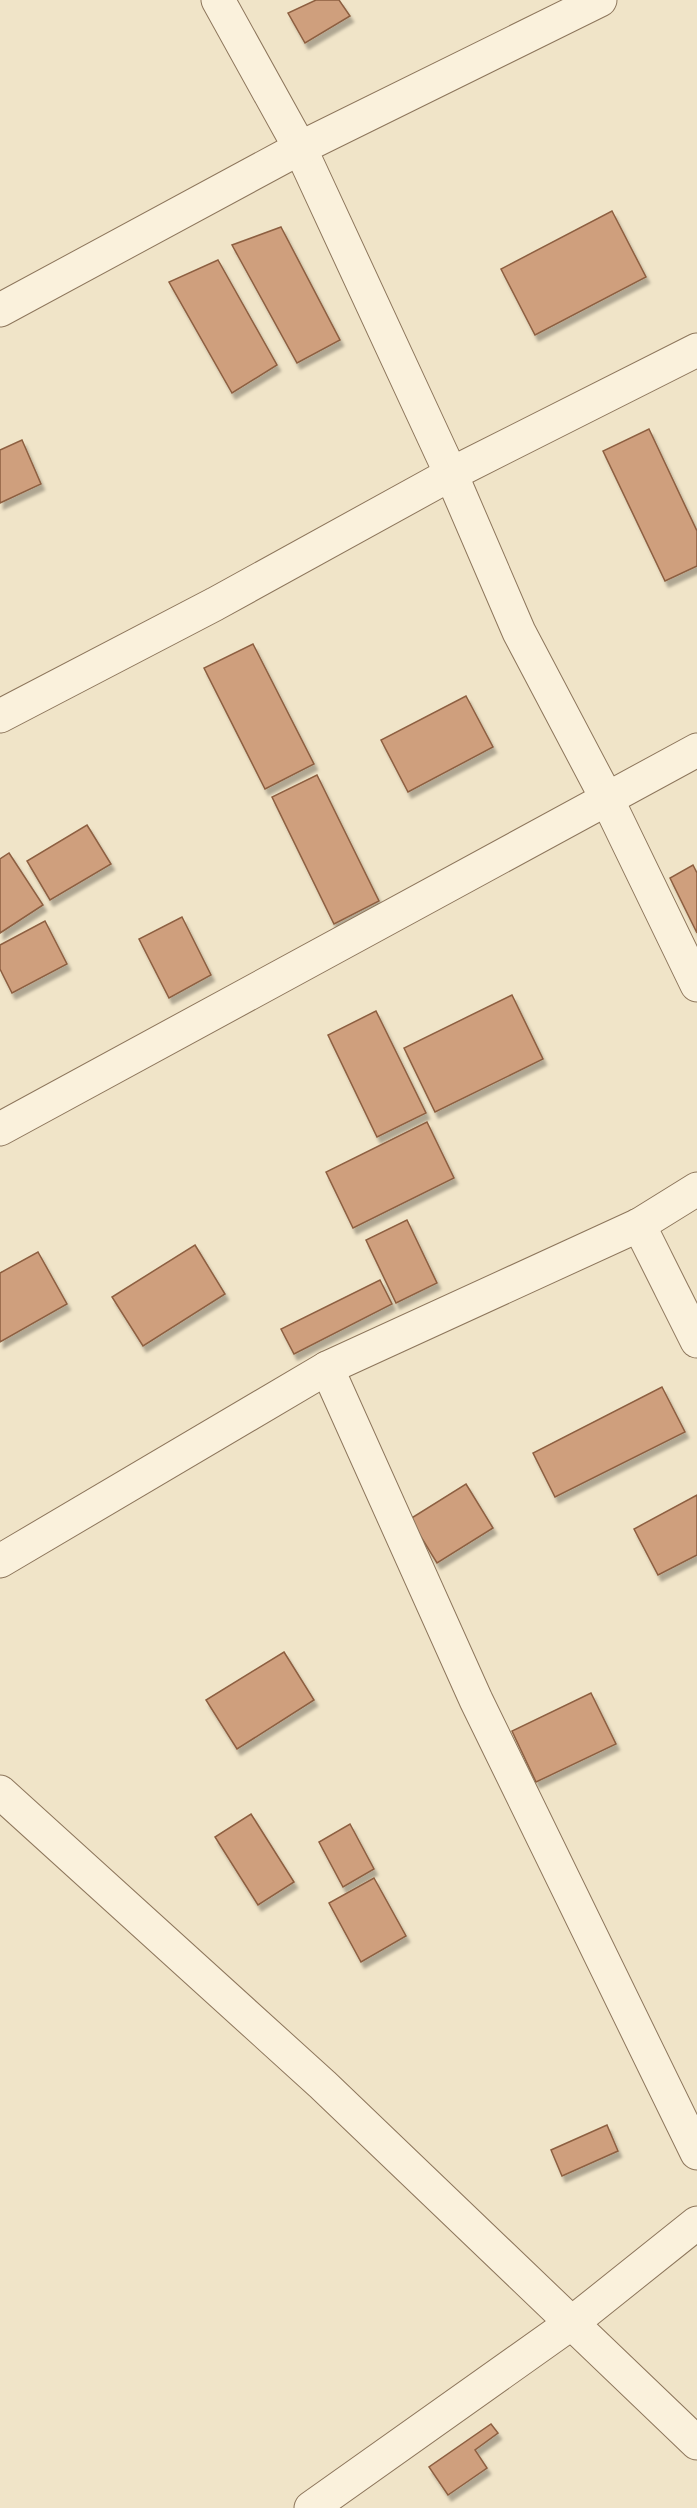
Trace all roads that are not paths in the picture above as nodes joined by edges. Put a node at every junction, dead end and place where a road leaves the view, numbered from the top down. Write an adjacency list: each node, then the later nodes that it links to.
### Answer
1 (218, 0): 3 (street)
2 (600, 0): 3 (street)
3 (300, 148): 4 (street); 6 (street)
4 (0, 310)
5 (697, 350): 6 (street)
6 (451, 474): 7 (street); 9 (street)
7 (0, 716)
8 (697, 750): 9 (street)
9 (607, 799): 10 (street); 11 (street)
10 (697, 985)
11 (0, 1129)
12 (697, 1189): 13 (street)
13 (639, 1226): 14 (street); 15 (street)
14 (697, 1341)
15 (327, 1368): 16 (street); 18 (street)
16 (0, 1561)
17 (0, 1792): 20 (street)
18 (697, 2153)
19 (697, 2223): 20 (street)
20 (573, 2322): 21 (street); 22 (street)
21 (692, 2434)
22 (311, 2508)

